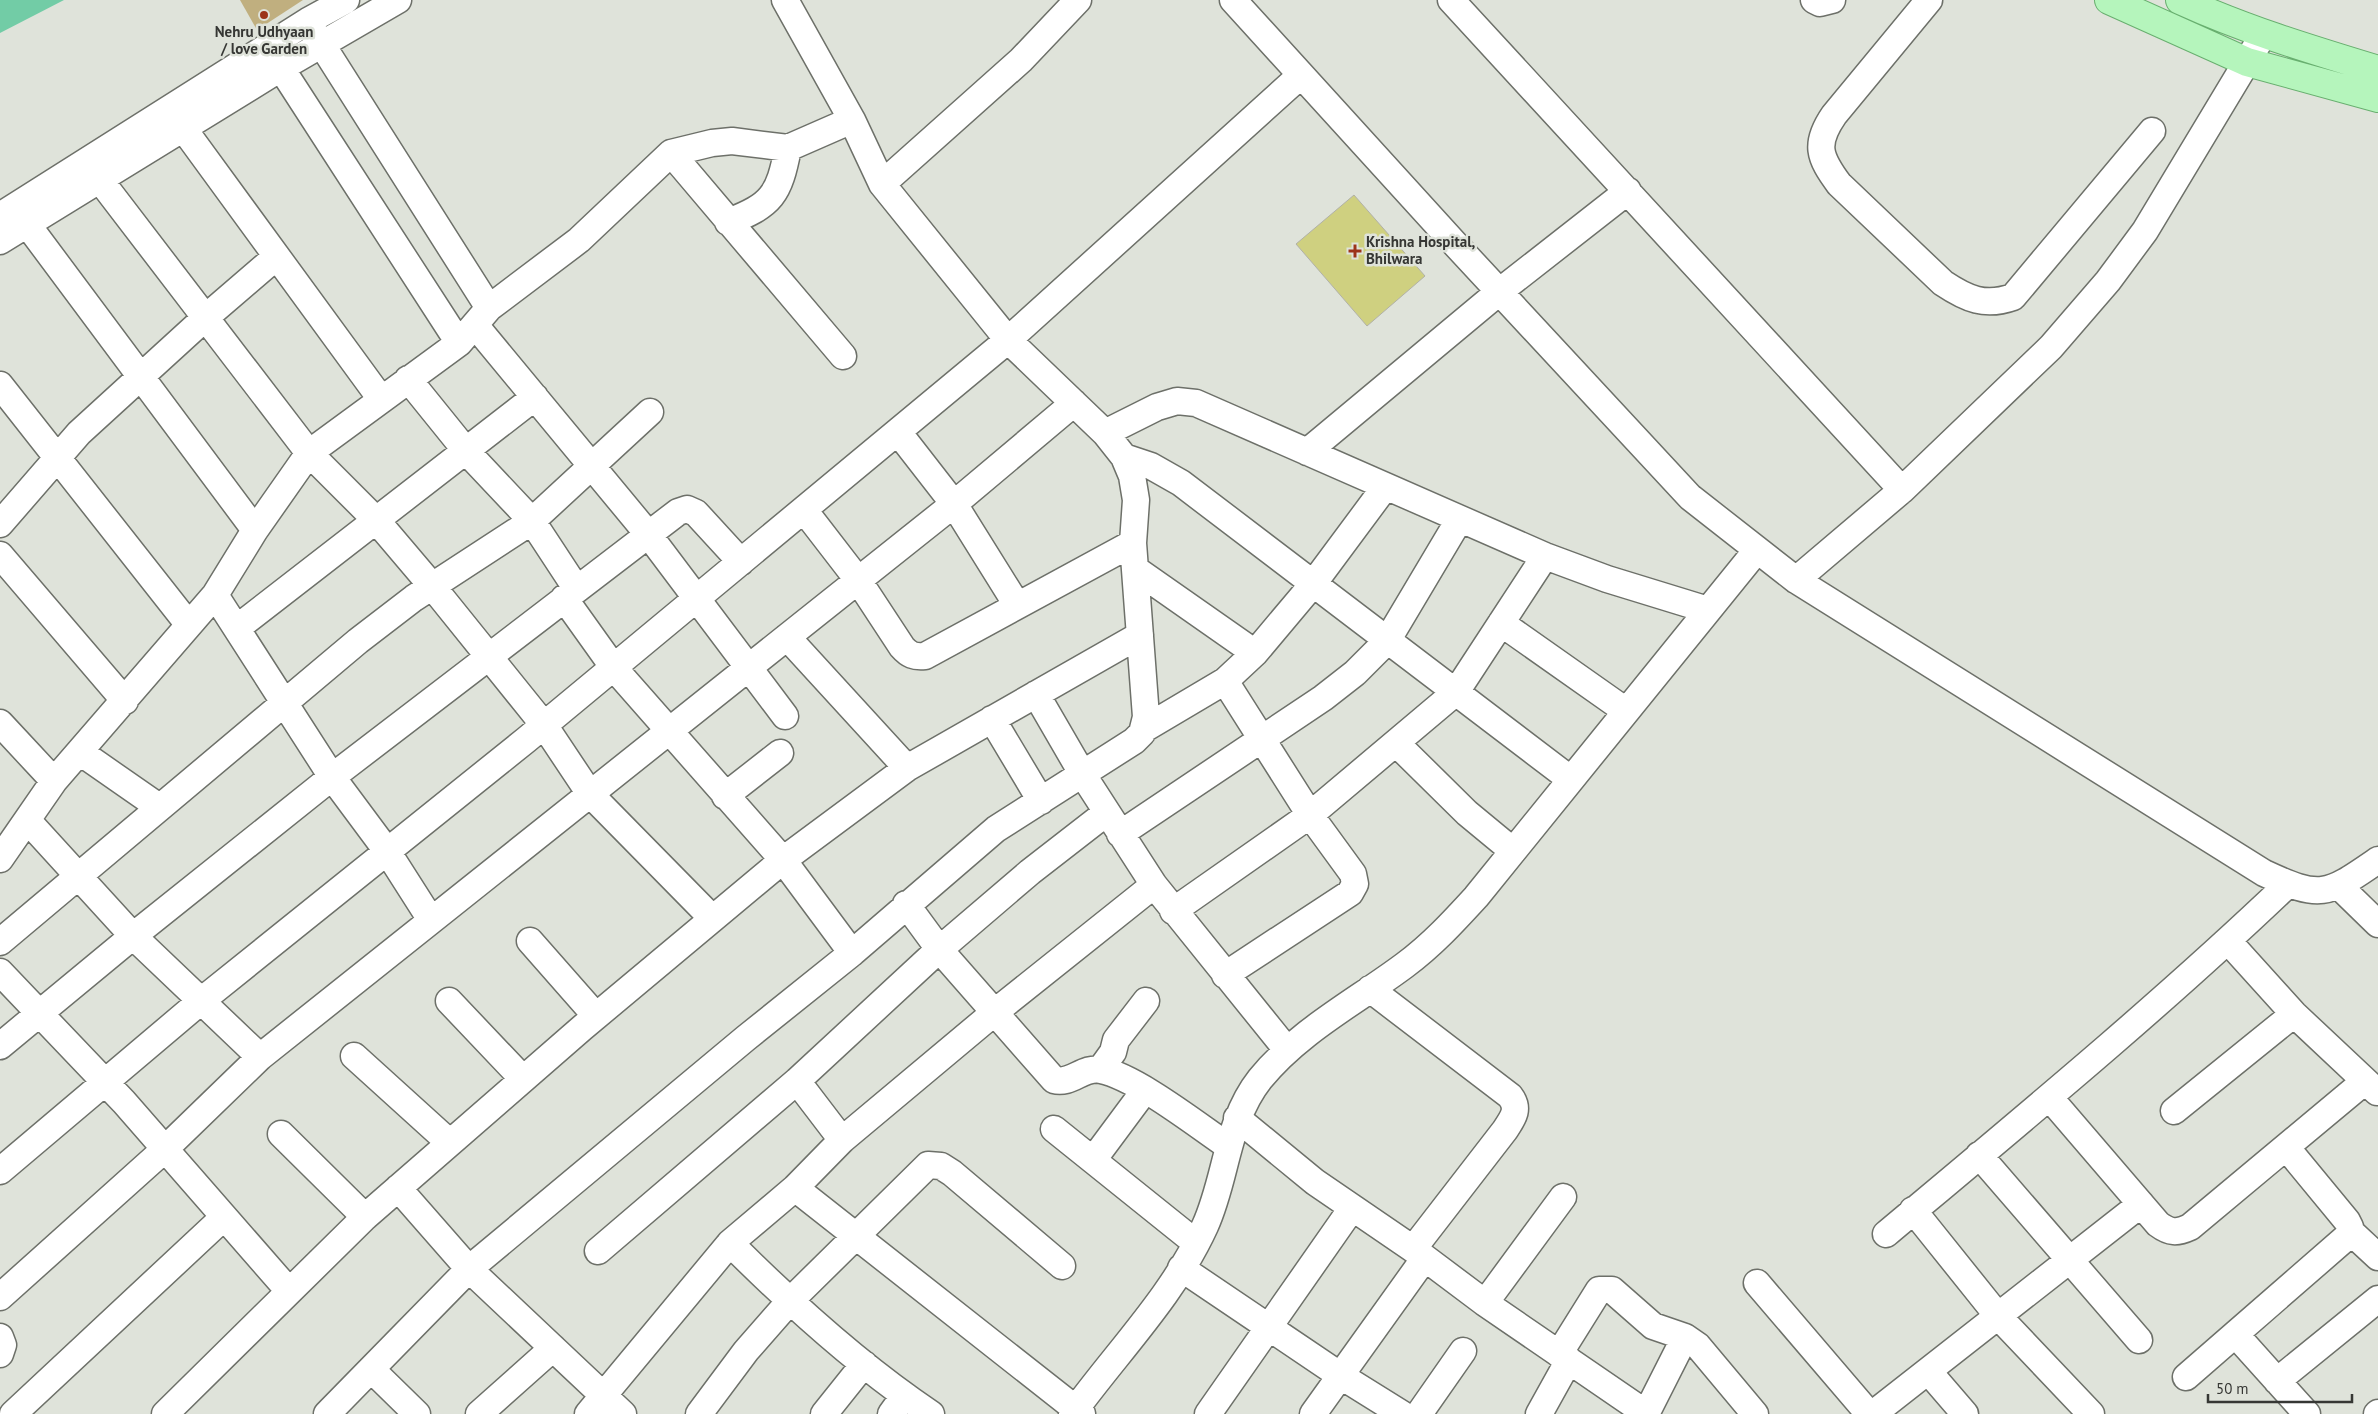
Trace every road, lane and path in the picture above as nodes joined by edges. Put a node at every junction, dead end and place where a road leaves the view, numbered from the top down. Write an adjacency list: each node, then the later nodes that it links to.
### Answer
1 (346, 0): 12 (street)
2 (398, 0): 14 (street)
3 (785, 0): 20 (street)
4 (1078, 0): 26 (street)
5 (1233, 0): 18 (street)
6 (1451, 0): 27 (street)
7 (1814, 0): 8 (street)
8 (1832, 0)
9 (1929, 0): 22 (street)
10 (2109, 0): 15 (main road)
11 (2180, 0): 13 (main road)
12 (308, 21): 14 (street); 28 (street)
13 (2263, 35): 15 (street); 17 (main road)
14 (321, 44): 16 (street); 35 (street)
15 (2247, 62): 19 (main road); 54 (street)
16 (281, 68): 21 (street); 35 (street)
17 (2378, 70)
18 (1301, 75): 33 (street); 36 (street)
19 (2378, 98)
20 (852, 120): 23 (street); 26 (street)
21 (183, 128): 25 (street); 32 (street)
22 (2152, 131)
23 (788, 148): 24 (street); 29 (street)
24 (671, 153): 29 (street); 35 (street)
25 (100, 180): 30 (street); 34 (street)
26 (882, 184): 36 (street)
27 (1628, 191): 33 (street); 54 (street)
28 (0, 216)
29 (728, 222): 37 (street)
30 (27, 224): 31 (street); 38 (street)
31 (0, 241)
32 (276, 257): 34 (street); 42 (street)
33 (1499, 292): 48 (street); 64 (street)
34 (205, 318): 38 (street); 49 (street)
35 (474, 326): 39 (street); 41 (street)
36 (1008, 340): 43 (street); 45 (street)
37 (843, 356)
38 (141, 377): 51 (street); 61 (street)
39 (408, 380): 42 (street); 47 (street)
40 (0, 385): 51 (street)
41 (535, 397): 47 (street); 52 (street)
42 (381, 399): 49 (street)
43 (1074, 403): 46 (street); 55 (street)
44 (650, 412): 52 (street)
45 (898, 432): 55 (street); 56 (street)
46 (1105, 434): 48 (street); 50 (street)
47 (467, 452): 57 (street); 59 (street)
48 (1307, 452): 53 (street)
49 (309, 453): 57 (street); 61 (street)
50 (1124, 457): 63 (street); 71 (street)
51 (58, 458): 60 (street); 79 (street)
52 (592, 466): 59 (street); 62 (street)
53 (1385, 487): 58 (street); 71 (street)
54 (1902, 490): 70 (street)
55 (954, 504): 69 (street); 76 (street)
56 (804, 510): 67 (street); 69 (street)
57 (376, 520): 72 (street); 80 (street)
58 (1459, 520): 66 (street); 83 (street)
59 (532, 521): 72 (street); 73 (street)
60 (0, 524)
61 (256, 530): 74 (street)
62 (648, 534): 67 (street); 73 (street); 75 (street)
63 (1133, 543): 68 (street); 76 (street)
64 (1757, 550): 70 (street); 77 (street)
65 (0, 555): 91 (street)
66 (1545, 556): 77 (street); 78 (street)
67 (741, 562): 75 (street)
68 (1135, 569): 81 (street); 84 (street)
69 (858, 580): 76 (street); 82 (street)
70 (1796, 580): 122 (street)
71 (1313, 584): 83 (street); 84 (street)
72 (432, 586): 85 (street); 92 (street)
73 (570, 593): 85 (street); 87 (street)
74 (215, 595): 79 (street); 80 (street)
75 (697, 599): 86 (street); 87 (street)
76 (1016, 605)
77 (1708, 610): 93 (street)
78 (1501, 623): 89 (street); 93 (street)
79 (189, 624): 91 (street)
80 (237, 628): 92 (street)
81 (1140, 635): 90 (street); 98 (street)
82 (787, 637): 86 (street); 104 (street)
83 (1387, 641): 89 (street); 100 (street)
84 (1255, 653): 88 (street)
85 (490, 658): 97 (street); 106 (street)
86 (748, 667): 94 (street); 99 (street)
87 (614, 668): 97 (street); 99 (street)
88 (1224, 681): 98 (street); 100 (street)
89 (1456, 692): 101 (street); 107 (street)
90 (1036, 694): 95 (street); 105 (street)
91 (125, 701): 102 (street)
92 (285, 703): 106 (street); 112 (street)
93 (1626, 711): 107 (street)
94 (785, 716)
95 (992, 719): 104 (street); 111 (street)
96 (0, 723): 108 (street)
97 (544, 725): 109 (street); 116 (street)
98 (1144, 729): 105 (street)
99 (670, 730): 109 (street); 110 (street)
100 (1261, 739): 113 (street); 115 (street)
101 (1396, 743): 113 (street); 117 (street)
102 (80, 752): 108 (street); 112 (street)
103 (780, 753): 110 (street)
104 (907, 768): 119 (street)
105 (1083, 775): 111 (street); 115 (street)
106 (332, 778): 116 (street); 130 (street)
107 (1570, 779): 117 (street)
108 (54, 781): 114 (street)
109 (590, 794): 127 (street); 128 (street)
110 (726, 796): 119 (street)
111 (1041, 801): 125 (street)
112 (159, 808): 121 (street)
113 (1310, 815): 126 (street); 137 (street)
114 (28, 821): 118 (street); 121 (street)
115 (1113, 823): 123 (street); 134 (street)
116 (387, 851): 128 (street); 139 (street)
117 (1513, 851): 138 (street)
118 (0, 859)
119 (783, 860): 127 (street); 135 (street)
120 (2378, 860): 124 (street)
121 (77, 877): 130 (street); 133 (street)
122 (2288, 884): 124 (street); 132 (street)
123 (1154, 885): 126 (street); 142 (street)
124 (2339, 886): 129 (street)
125 (906, 904): 134 (street); 135 (street)
126 (1172, 910): 137 (street)
127 (712, 918): 145 (street)
128 (431, 920): 149 (street)
129 (2378, 924)
130 (133, 936): 139 (street); 143 (street)
131 (530, 941): 145 (street)
132 (2228, 941): 144 (street); 156 (street)
133 (0, 942)
134 (939, 949): 142 (street); 152 (street)
135 (852, 953): 188 (street)
136 (0, 972): 143 (street)
137 (1225, 975): 147 (street)
138 (1370, 989): 147 (street); 183 (street)
139 (201, 1001): 149 (street); 153 (street)
140 (450, 1001): 151 (street)
141 (1146, 1001): 150 (street)
142 (995, 1012): 150 (street); 161 (street)
143 (40, 1014): 146 (street); 153 (street)
144 (2294, 1014): 154 (street); 157 (street)
145 (596, 1016): 151 (street)
146 (0, 1046)
147 (1287, 1050): 158 (street)
148 (354, 1056): 162 (street)
149 (260, 1057): 165 (street)
150 (1100, 1070): 155 (street)
151 (523, 1079): 162 (street)
152 (797, 1081): 161 (street); 182 (street)
153 (105, 1082): 165 (street); 168 (street)
154 (2372, 1087): 164 (street)
155 (1145, 1090): 163 (street); 167 (street)
156 (2048, 1097): 166 (street); 172 (street)
157 (2174, 1111)
158 (1237, 1118): 163 (street); 173 (street)
159 (1054, 1129): 167 (street)
160 (282, 1134): 176 (street)
161 (842, 1140): 170 (street)
162 (450, 1143): 169 (street)
163 (1228, 1146): 181 (street)
164 (2286, 1147): 172 (street); 177 (street)
165 (165, 1149): 175 (street); 191 (street)
166 (1979, 1155): 174 (street); 185 (street)
167 (1093, 1160): 181 (street)
168 (0, 1171)
169 (398, 1188): 176 (street); 188 (street)
170 (795, 1188): 179 (street); 180 (street)
171 (1563, 1197): 194 (street)
172 (2141, 1204): 185 (street)
173 (1352, 1208): 183 (street); 196 (street)
174 (1913, 1210): 178 (street); 195 (street)
175 (224, 1217): 190 (street); 215 (street)
176 (365, 1217): 190 (street)
177 (2350, 1231): 184 (street); 197 (street)
178 (1886, 1234)
179 (856, 1237): 186 (street); 193 (street); 214 (street)
180 (730, 1243): 193 (street); 211 (street)
181 (1196, 1243): 187 (street)
182 (598, 1251)
183 (1418, 1254): 194 (street); 208 (street)
184 (2378, 1258)
185 (2069, 1260): 195 (street); 200 (street)
186 (1062, 1266)
187 (1181, 1268): 196 (street); 214 (street)
188 (469, 1269): 201 (street); 206 (street)
189 (1756, 1283): 230 (street)
190 (289, 1291): 216 (street)
191 (0, 1297)
192 (2378, 1299): 210 (street)
193 (789, 1302): 205 (street); 220 (street)
194 (1485, 1303): 204 (street)
195 (1998, 1316): 207 (street); 233 (street)
196 (1267, 1327): 208 (street); 223 (street)
197 (2236, 1335): 209 (street); 210 (street)
198 (0, 1337): 203 (street)
199 (1685, 1337): 204 (street); 228 (street); 229 (street)
200 (2139, 1340)
201 (553, 1348): 211 (street); 218 (street)
202 (1463, 1352): 226 (street)
203 (0, 1354)
204 (1564, 1357): 227 (street); 228 (street)
205 (864, 1364): 212 (street); 221 (street)
206 (371, 1369): 213 (street); 217 (street)
207 (1928, 1371): 231 (street); 232 (street)
208 (1341, 1376): 224 (street); 225 (street)
209 (2186, 1377)
210 (2277, 1381): 234 (street)
211 (596, 1405): 219 (street)
212 (897, 1405): 222 (street)
213 (335, 1411)
214 (1077, 1412)
215 (13, 1414)
216 (165, 1414)
217 (417, 1414)
218 (479, 1414)
219 (623, 1414)
220 (699, 1414)
221 (824, 1414)
222 (931, 1414)
223 (1208, 1414)
224 (1313, 1414)
225 (1402, 1414)
226 (1419, 1414)
227 (1539, 1414)
228 (1647, 1414)
229 (1755, 1414)
230 (1868, 1414)
231 (1873, 1414)
232 (1965, 1414)
233 (2091, 1414)
234 (2307, 1414)

